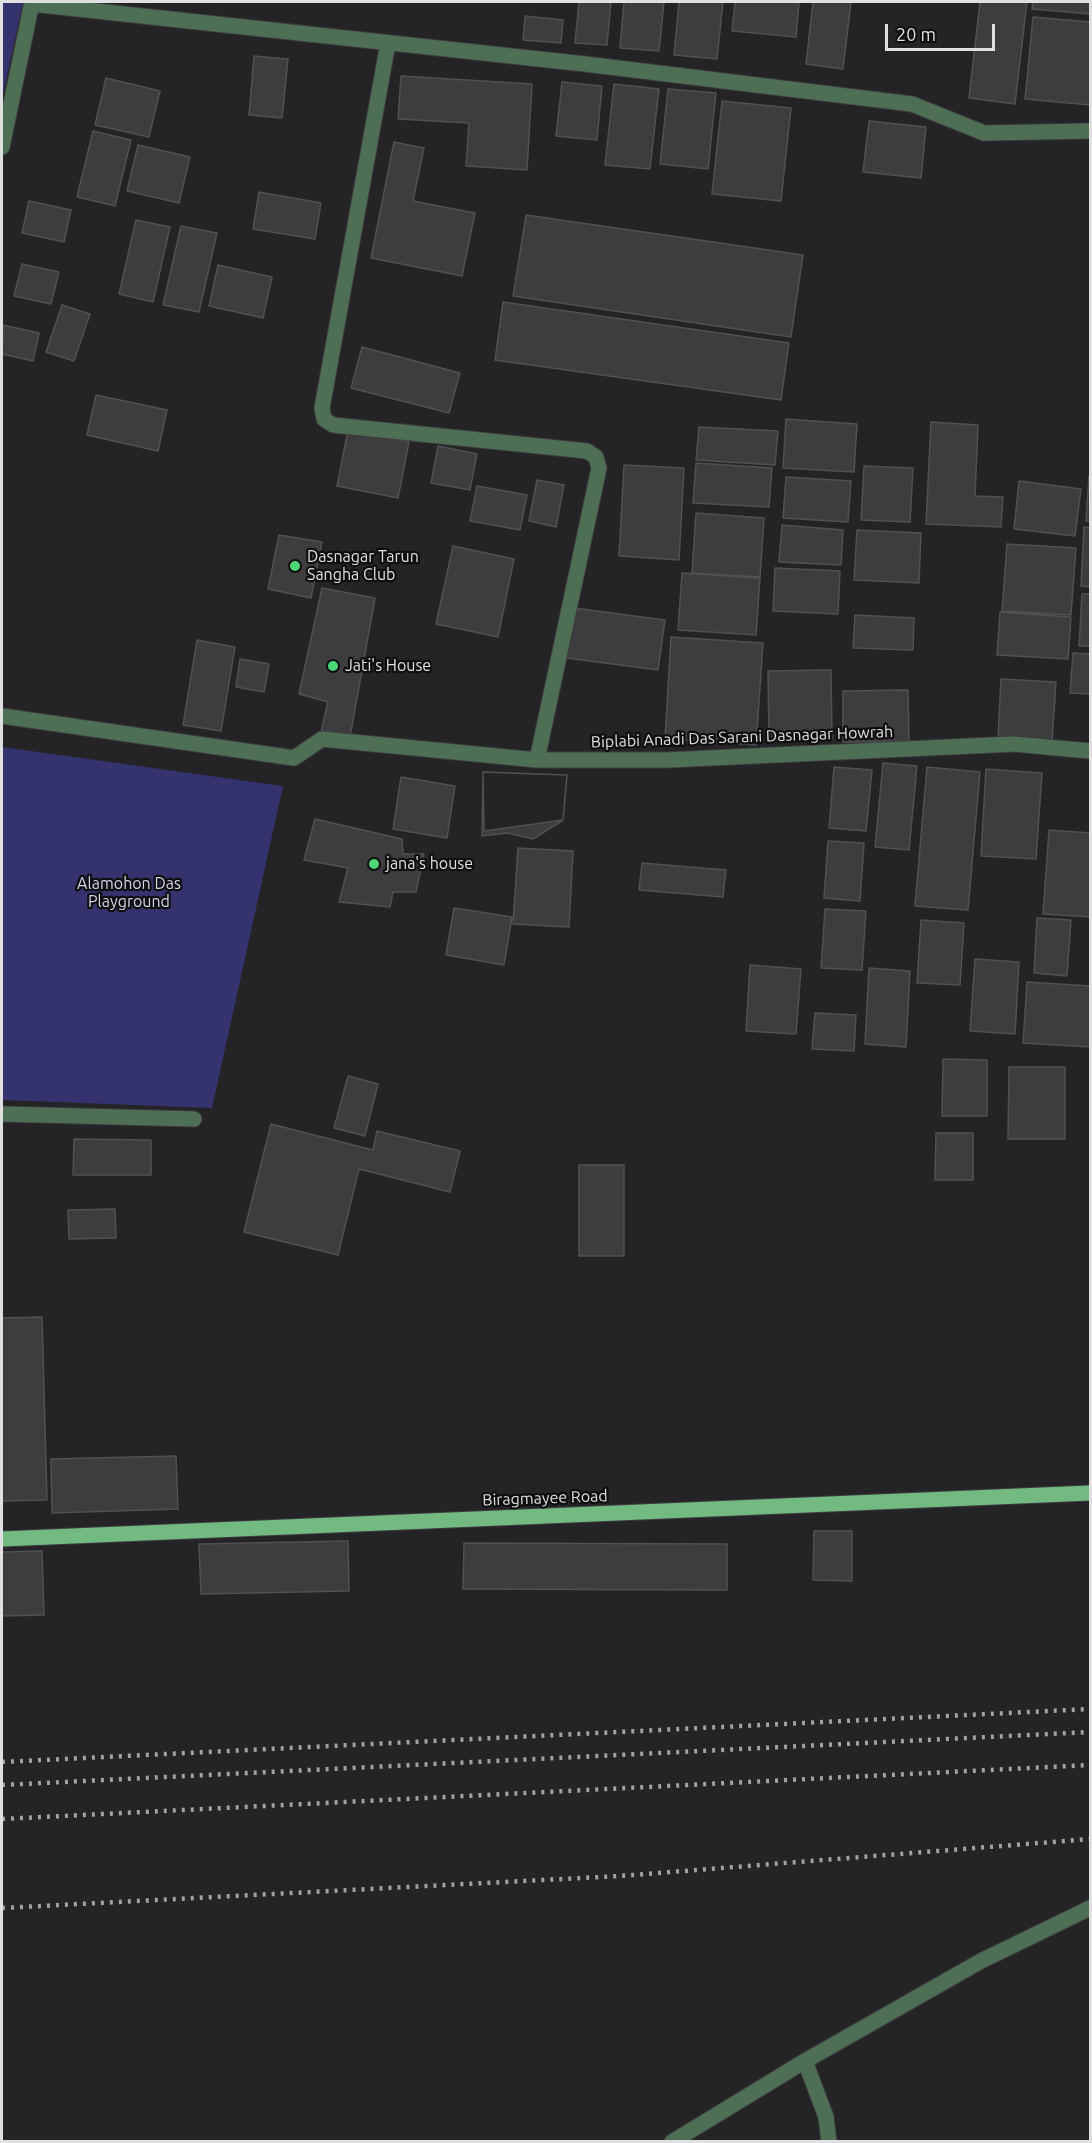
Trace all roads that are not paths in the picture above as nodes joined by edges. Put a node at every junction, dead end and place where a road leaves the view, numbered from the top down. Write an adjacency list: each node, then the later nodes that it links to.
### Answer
1 (32, 3): 2 (street); 4 (street)
2 (388, 43): 3 (street); 7 (street)
3 (1090, 131)
4 (2, 147)
5 (2, 716): 7 (street, Biplabi Anadi Das Sarani Dasnagar Howrah)
6 (1090, 751): 7 (street, Biplabi Anadi Das Sarani Dasnagar Howrah)
7 (537, 760)
8 (2, 1114): 9 (street)
9 (194, 1119)
10 (1090, 1493): 11 (main road, Biragmayee Road)
11 (2, 1539)
12 (1090, 1908): 13 (street)
13 (805, 2061): 14 (street); 15 (street)
14 (672, 2142)
15 (829, 2142)

